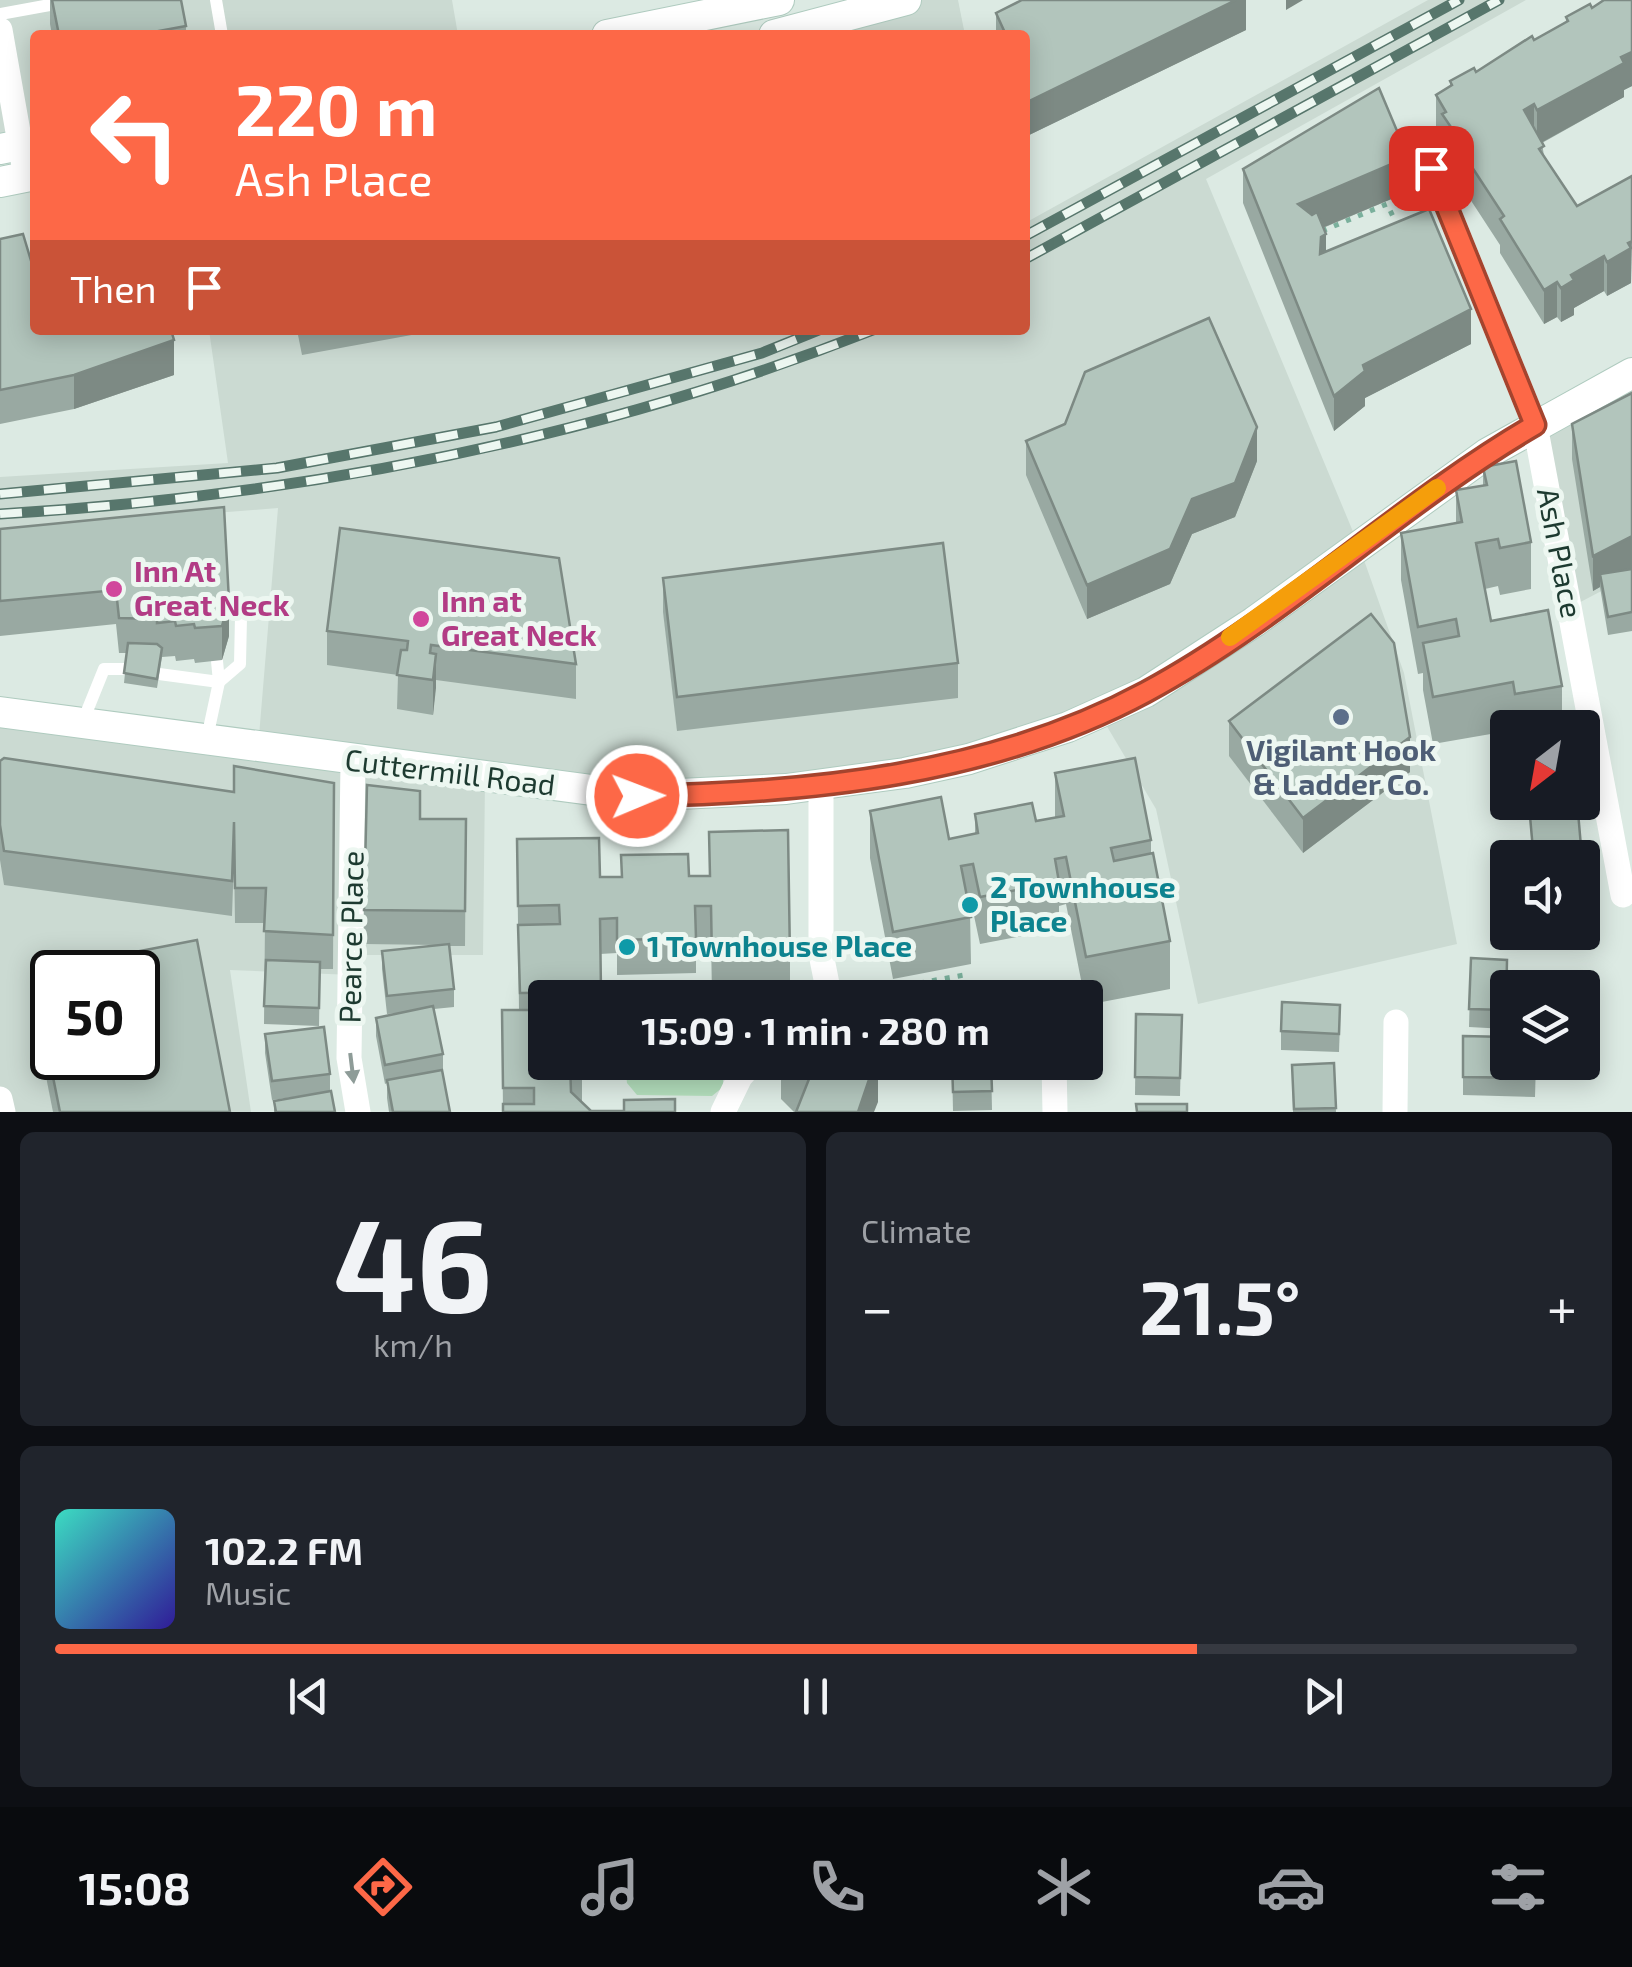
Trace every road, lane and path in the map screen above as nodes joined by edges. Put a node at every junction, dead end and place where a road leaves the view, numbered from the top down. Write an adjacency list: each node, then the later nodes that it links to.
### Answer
1 (78, 0): 5 (lane)
2 (216, 0): 7 (lane)
3 (906, 0): 10 (main road)
4 (766, 2): 8 (main road); 9 (street)
5 (0, 14)
6 (0, 30): 11 (street)
7 (221, 30)
8 (631, 30)
9 (772, 30)
10 (792, 30)
11 (18, 145): 13 (street)
12 (1431, 168): 17 (street, Ash Place)
13 (21, 178)
14 (1401, 234): 15 (path)
15 (1313, 235)
16 (1632, 372): 17 (main road, Cuttermill Road)
17 (1535, 425): 27 (main road, Cuttermill Road); 28 (street, Ash Place)
18 (241, 616): 22 (lane)
19 (217, 661): 22 (lane)
20 (126, 670): 24 (lane)
21 (159, 674): 22 (lane)
22 (218, 682): 25 (lane)
23 (0, 712): 24 (main road, Cuttermill Road)
24 (82, 724): 25 (main road, Cuttermill Road)
25 (207, 741): 26 (main road, Cuttermill Road)
26 (353, 761): 27 (main road, Cuttermill Road); 37 (street, Pearce Place, one-way to 37)
27 (821, 785): 30 (street)
28 (1623, 895)
29 (970, 974): 31 (path)
30 (826, 980)
31 (936, 980)
32 (1396, 1022): 40 (street)
33 (739, 1080): 38 (street)
34 (1054, 1080): 39 (street)
35 (0, 1099): 36 (street)
36 (2, 1112)
37 (358, 1112)
38 (723, 1112)
39 (1055, 1112)
40 (1395, 1112)

